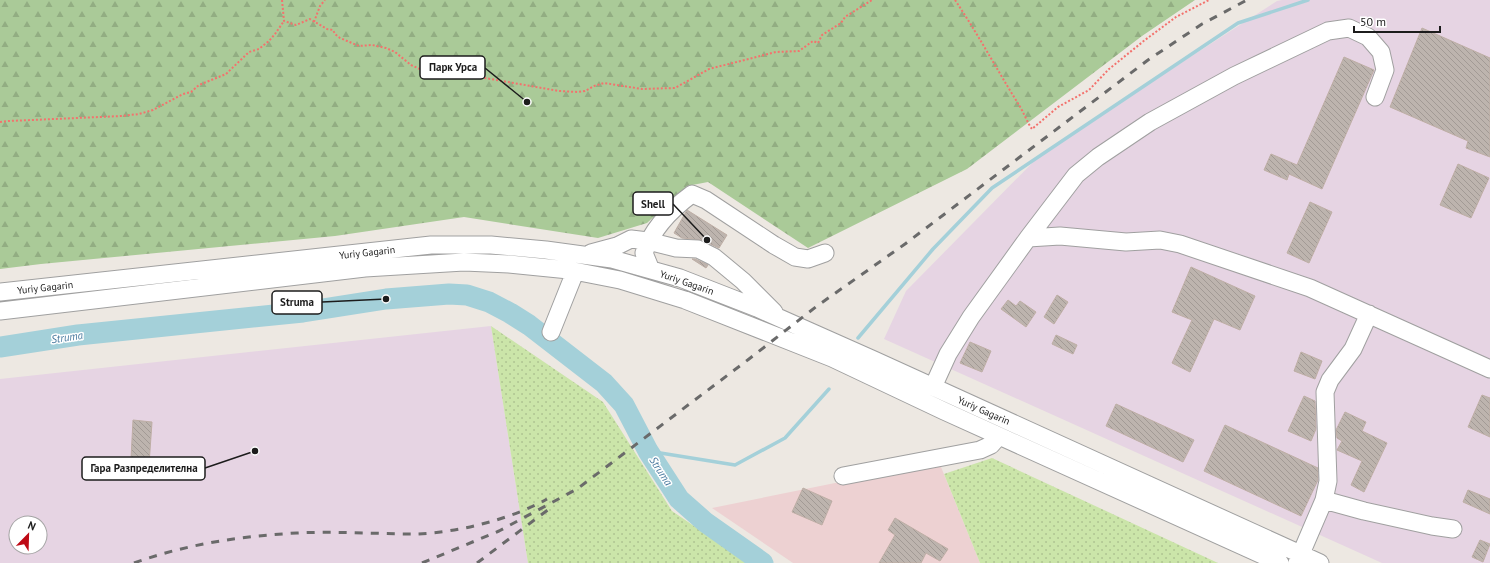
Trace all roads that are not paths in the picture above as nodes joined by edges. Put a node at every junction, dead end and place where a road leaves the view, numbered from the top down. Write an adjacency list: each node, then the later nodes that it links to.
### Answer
1 (1375, 97): 2 (street)
2 (1028, 238): 10 (street); 14 (street)
3 (648, 241): 4 (street); 5 (street); 6 (street); 11 (street)
4 (825, 253)
5 (584, 255): 6 (street, Yuriy Gagarin); 8 (street, Yuriy Gagarin)
6 (652, 270): 11 (street, Yuriy Gagarin)
7 (575, 272): 9 (street, Yuriy Gagarin); 12 (street); 15 (street, Yuriy Gagarin)
8 (0, 292)
9 (0, 311)
10 (1369, 314): 13 (street); 17 (street)
11 (781, 319): 14 (street, Yuriy Gagarin)
12 (551, 332)
13 (1490, 369)
14 (933, 387): 19 (street, Yuriy Gagarin)
15 (999, 436): 16 (street); 20 (street, Yuriy Gagarin)
16 (843, 476)
17 (1324, 500): 18 (street); 19 (street)
18 (1452, 529)
19 (1299, 559): 21 (street, Yuriy Gagarin)
20 (1280, 563)
21 (1320, 563)

